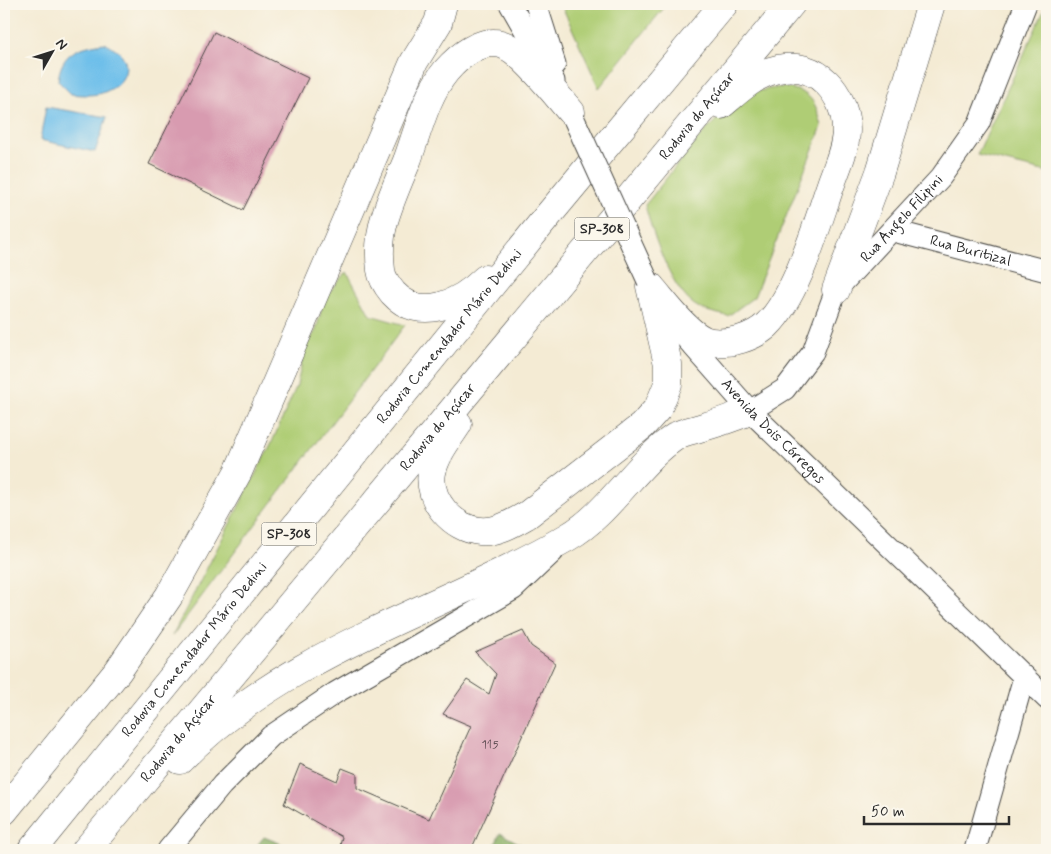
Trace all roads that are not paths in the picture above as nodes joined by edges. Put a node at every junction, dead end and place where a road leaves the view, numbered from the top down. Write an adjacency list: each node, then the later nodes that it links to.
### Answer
1 (443, 4): 22 (highway)
2 (510, 4): 10 (street, Avenida Dois Córregos)
3 (536, 4): 10 (street, Avenida Dois Córregos)
4 (717, 4): 9 (highway)
5 (724, 4): 9 (highway, SP-308)
6 (791, 4): 11 (highway, Rodovia do Açúcar / SP-308)
7 (931, 4): 16 (highway)
8 (1026, 4): 13 (street, Rua Angelo Filipini)
9 (681, 56): 12 (highway, SP-308)
10 (572, 115): 12 (highway); 15 (street, Avenida Dois Córregos, bridge)
11 (679, 139): 15 (highway); 17 (highway, Rodovia do Açúcar / SP-308)
12 (546, 218): 23 (highway, Rodovia Comendador Mário Dedini / SP-308)
13 (894, 231): 14 (street, Rua Buritizal); 16 (street, Rua Angelo Filipini)
14 (1047, 271)
15 (649, 284): 17 (highway); 18 (street, Avenida Dois Córregos)
16 (836, 290): 18 (street, Rua Angelo Filipini)
17 (526, 320): 24 (highway, Rodovia do Açúcar / SP-308)
18 (750, 412): 19 (highway); 20 (street, Avenida Dois Córregos)
19 (570, 536): 25 (highway); 26 (street)
20 (1024, 677): 21 (street, Avenida Dois Córregos); 27 (street)
21 (1047, 699)
22 (4, 811)
23 (32, 850)
24 (86, 850)
25 (92, 850)
26 (168, 850)
27 (975, 850)

